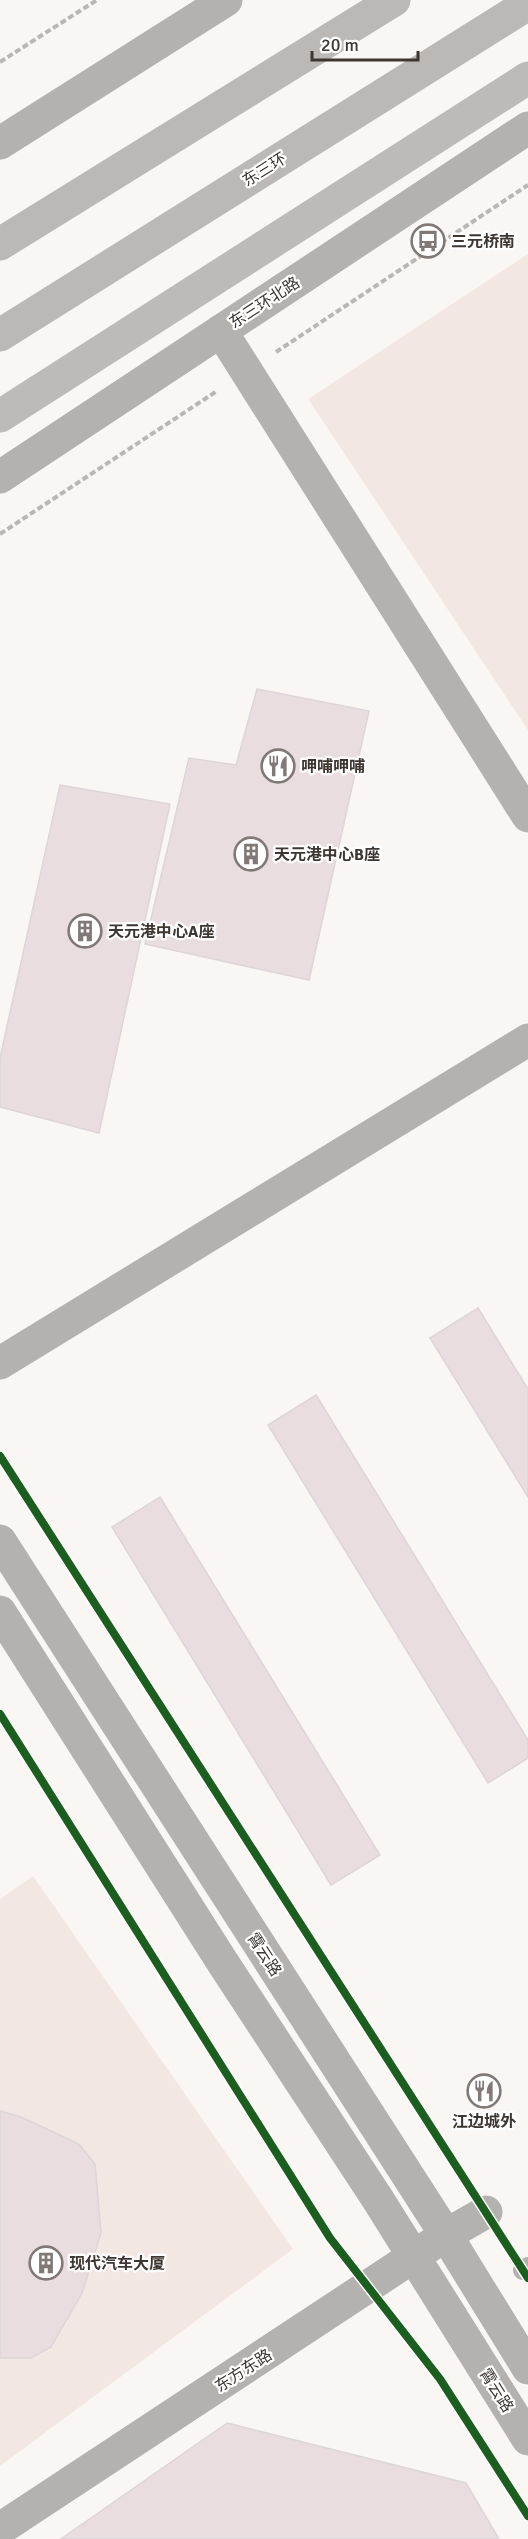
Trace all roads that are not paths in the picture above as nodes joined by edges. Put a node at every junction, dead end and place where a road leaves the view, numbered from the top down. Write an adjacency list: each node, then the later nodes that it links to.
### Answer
1 (226, 0): 6 (street)
2 (528, 4): 9 (highway, 东三环)
3 (381, 8): 7 (highway)
4 (528, 78): 10 (highway)
5 (528, 128): 8 (street, 东三环北路)
6 (0, 143)
7 (0, 244)
8 (221, 331): 11 (street, 东三环北路); 12 (street)
9 (0, 335)
10 (0, 416)
11 (0, 477)
12 (528, 816)
13 (528, 1040): 14 (street)
14 (0, 1364)
15 (0, 1541): 18 (main road, 霄云路)
16 (0, 1612): 19 (main road, 霄云路)
17 (486, 2212): 18 (street, 东方东路)
18 (446, 2235): 19 (street, 东方东路); 20 (main road, 霄云路)
19 (415, 2258): 21 (main road, 霄云路); 22 (street, 东方东路)
20 (528, 2368)
21 (528, 2439)
22 (0, 2529)

